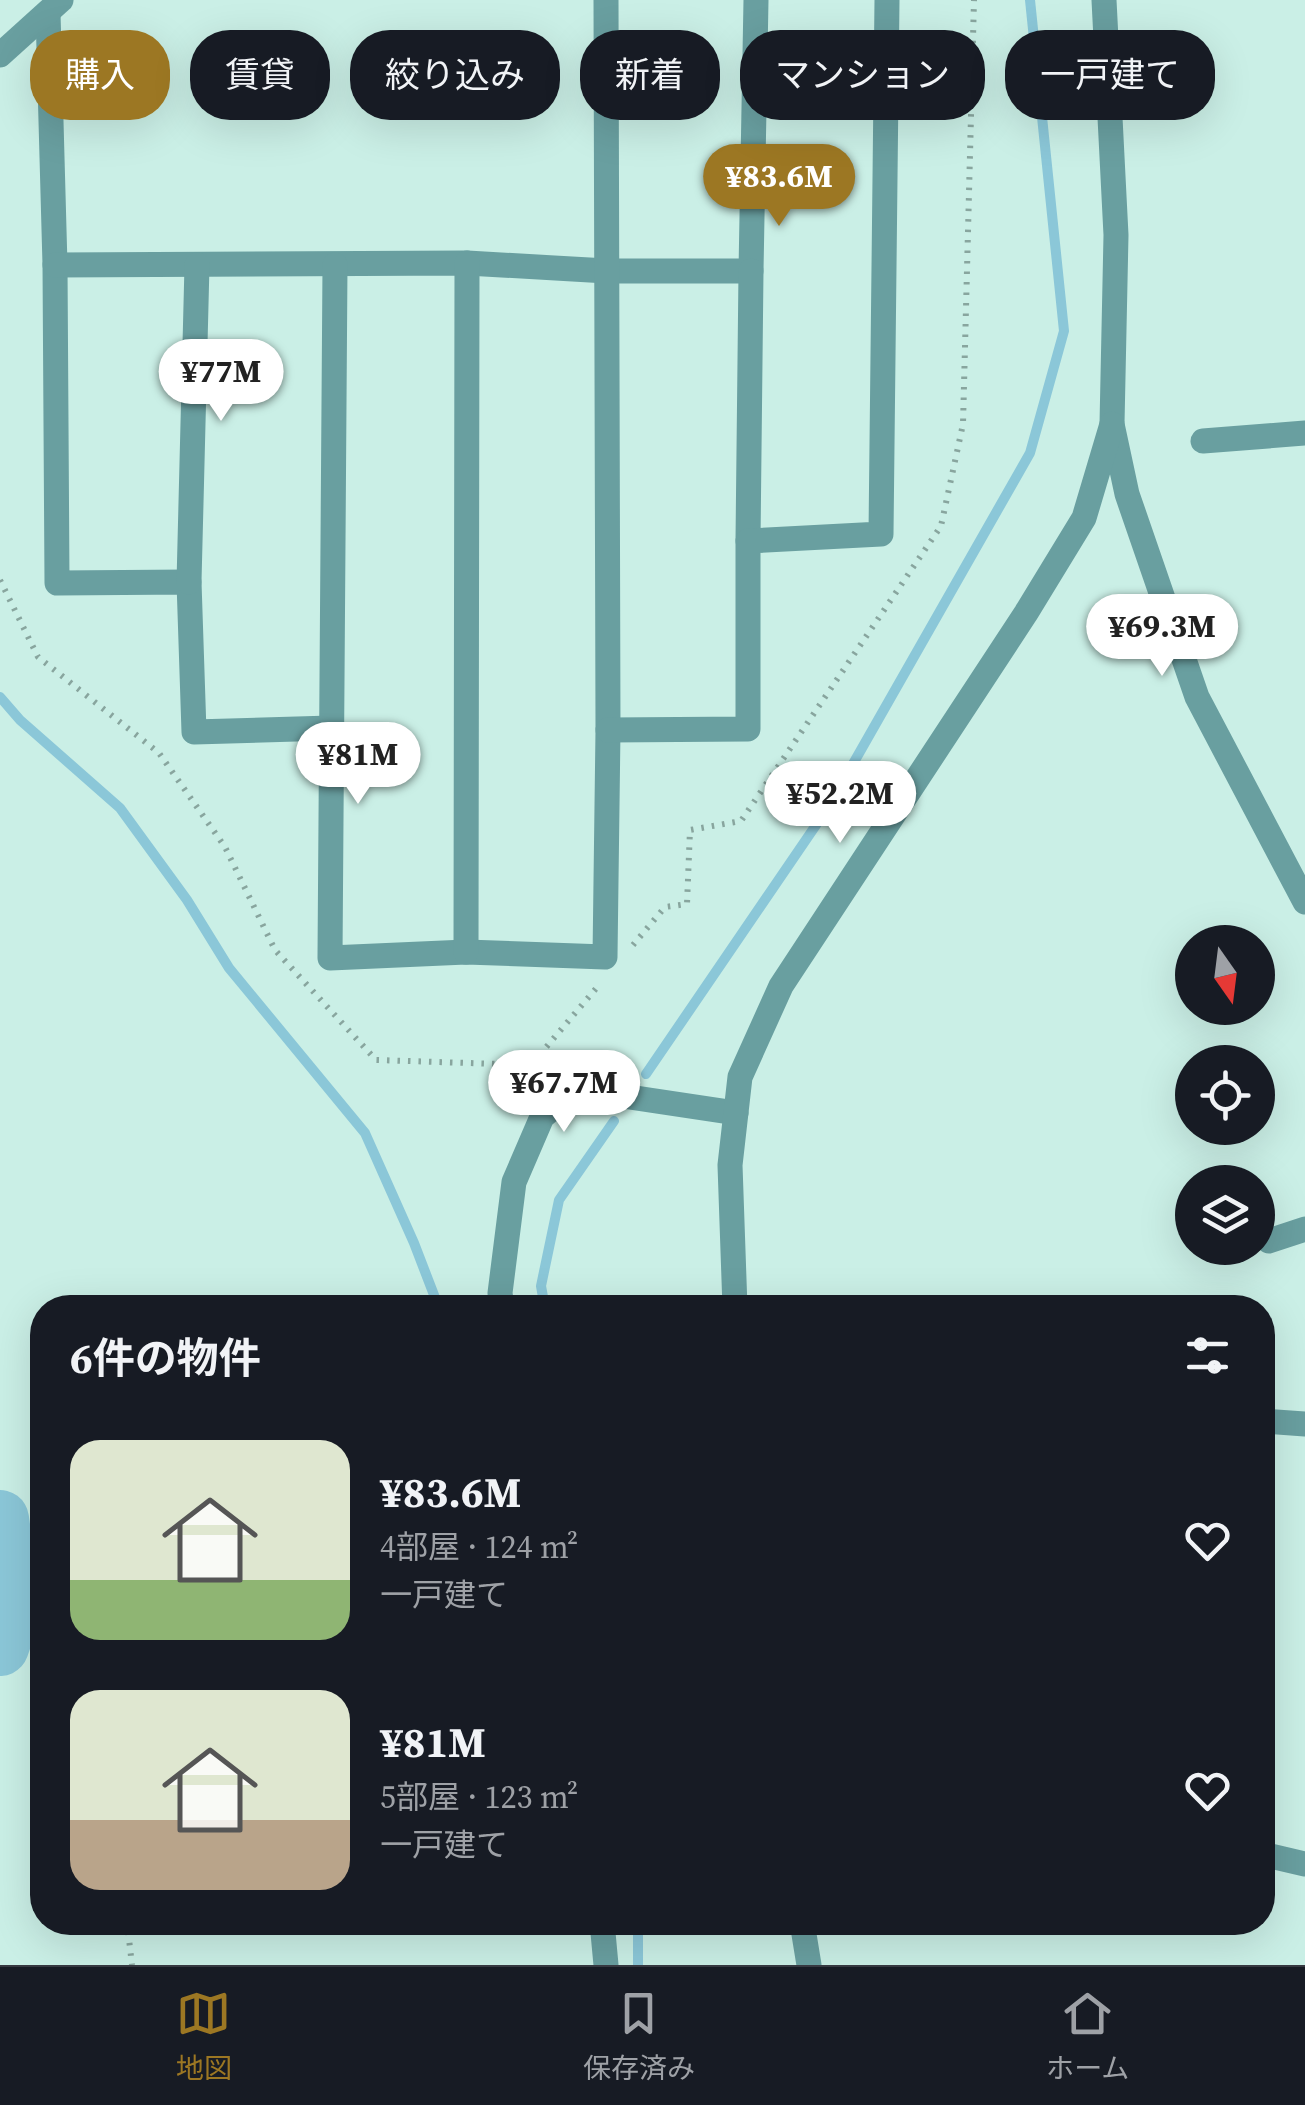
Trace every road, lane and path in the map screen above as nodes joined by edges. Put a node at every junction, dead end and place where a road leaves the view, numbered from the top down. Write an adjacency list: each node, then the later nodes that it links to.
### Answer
1 (606, 0): 11 (street)
2 (756, 0): 12 (street)
3 (886, 0): 16 (street)
4 (1104, 0): 13 (street)
5 (54, 6): 6 (street); 8 (street)
6 (0, 56)
7 (467, 263): 10 (street); 11 (street); 21 (street)
8 (55, 265): 9 (street); 17 (street)
9 (197, 265): 10 (street); 17 (street)
10 (336, 265): 18 (street)
11 (607, 271): 12 (street); 19 (street)
12 (751, 271): 16 (street)
13 (1112, 424): 20 (street); 22 (street)
14 (1305, 433): 15 (street)
15 (1203, 441)
16 (748, 541): 19 (street)
17 (190, 582): 18 (street)
18 (330, 728): 21 (street)
19 (608, 730): 21 (street)
20 (1305, 902)
21 (466, 952)
22 (736, 1113): 25 (street); 26 (street)
23 (1305, 1229): 24 (street)
24 (1275, 1239)
25 (500, 1295)
26 (735, 1295)
27 (1275, 1422): 28 (street)
28 (1305, 1424)
29 (1275, 1857): 30 (street)
30 (1305, 1864)
31 (129, 1935): 34 (path)
32 (603, 1935): 35 (street)
33 (804, 1935): 36 (street)
34 (132, 1965)
35 (606, 1965)
36 (809, 1965)

